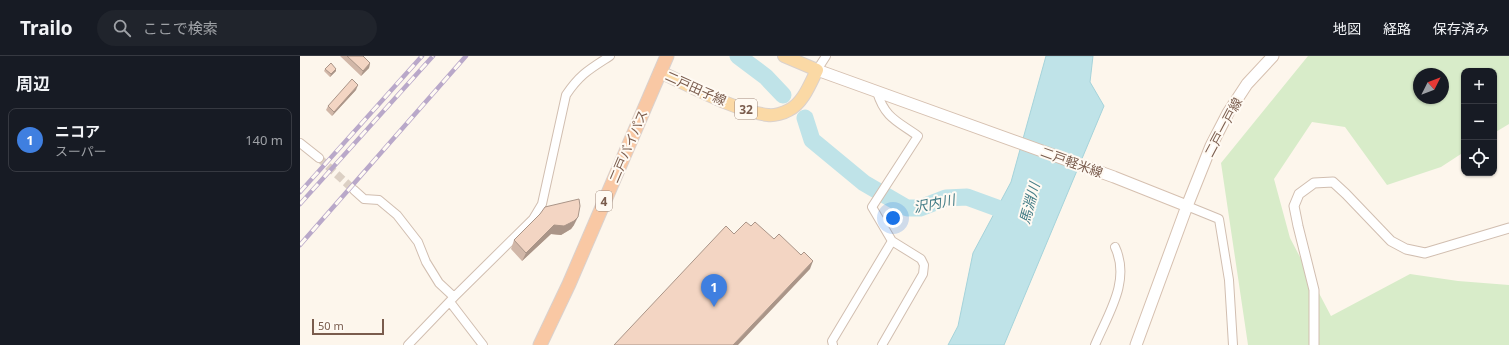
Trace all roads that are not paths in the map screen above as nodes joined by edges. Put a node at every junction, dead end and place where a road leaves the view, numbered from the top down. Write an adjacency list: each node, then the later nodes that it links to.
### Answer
1 (610, 56): 16 (street)
2 (667, 56): 7 (highway, 二戸バイパス / 4)
3 (784, 56): 6 (main road)
4 (826, 56): 6 (street)
5 (1273, 56): 12 (main road, 二戸一戸線)
6 (817, 70): 7 (main road, 二戸田子線 / 32); 8 (main road, 二戸軽米線)
7 (660, 72): 19 (highway, 二戸バイパス / 4)
8 (877, 92): 12 (main road, 二戸軽米線); 14 (street)
9 (300, 143): 10 (street)
10 (319, 158)
11 (354, 190): 16 (street)
12 (1187, 206): 23 (main road); 24 (street)
13 (1509, 228): 25 (street)
14 (892, 241): 20 (street); 21 (street)
15 (1115, 247): 22 (street)
16 (452, 299): 17 (street); 18 (street)
17 (408, 345)
18 (483, 345)
19 (540, 345)
20 (833, 345)
21 (882, 345)
22 (1095, 345)
23 (1136, 345)
24 (1233, 345)
25 (1314, 345)

